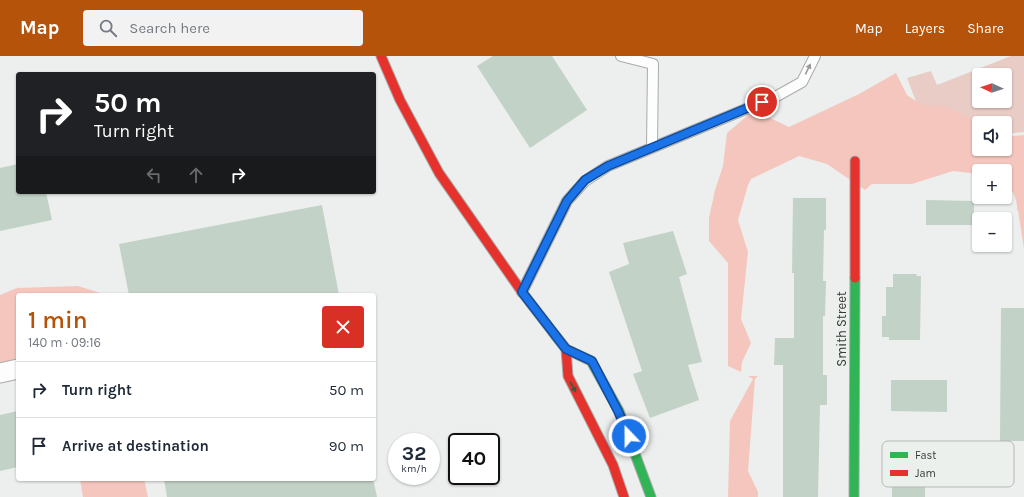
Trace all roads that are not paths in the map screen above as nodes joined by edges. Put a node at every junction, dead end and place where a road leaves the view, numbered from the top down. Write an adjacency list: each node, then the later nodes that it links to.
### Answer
1 (382, 56): 7 (street)
2 (621, 56): 4 (lane)
3 (815, 56): 5 (lane, one-way to 3)
4 (654, 60): 5 (lane)
5 (652, 147): 7 (lane)
6 (855, 161): 13 (street, Smith Street)
7 (522, 292): 8 (street)
8 (566, 349): 11 (street, one-way to 11); 12 (street)
9 (16, 370): 10 (street)
10 (0, 373)
11 (624, 497)
12 (651, 497)
13 (854, 497)

